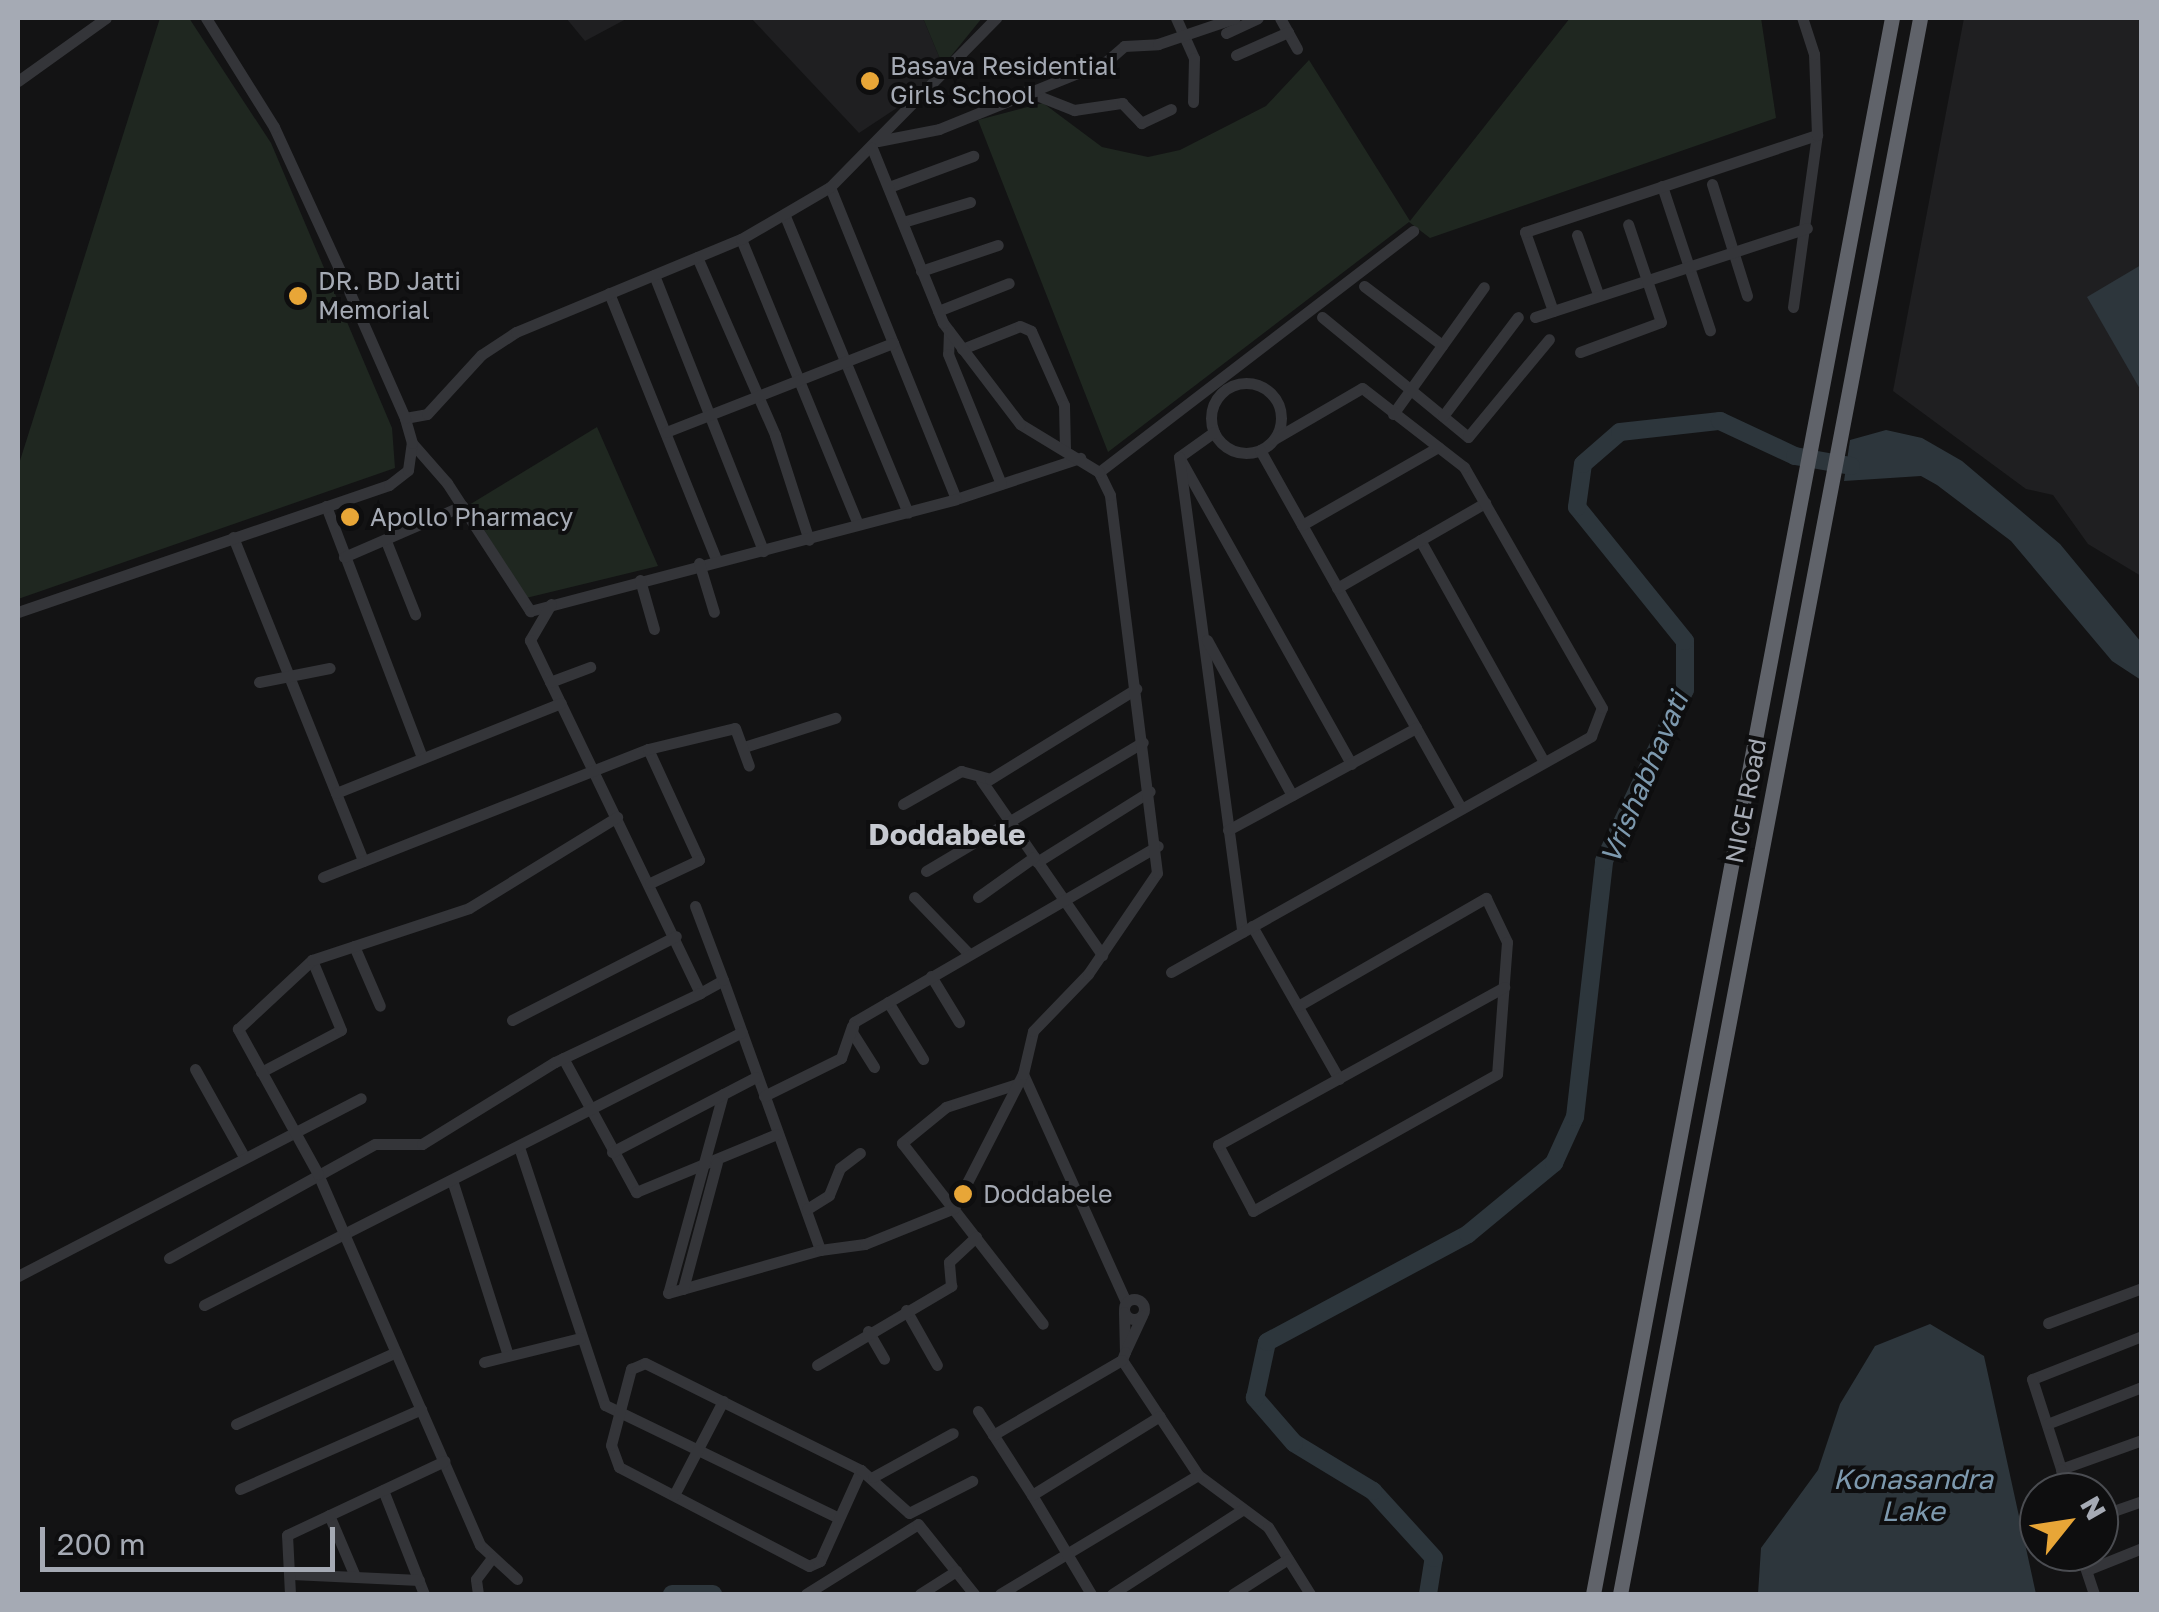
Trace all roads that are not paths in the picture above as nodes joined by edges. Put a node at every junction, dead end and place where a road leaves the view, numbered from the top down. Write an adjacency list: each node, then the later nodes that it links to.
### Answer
1 (106, 18): 16 (street)
2 (206, 18): 72 (street)
3 (996, 18): 21 (street)
4 (1176, 18): 13 (street)
5 (1235, 18): 13 (street)
6 (1258, 18): 12 (street)
7 (1280, 18): 11 (street)
8 (1802, 18): 20 (street)
9 (1892, 18): 252 (highway, NICE Road)
10 (1920, 18): 253 (highway, NICE Road)
11 (1288, 32): 14 (street); 15 (street)
12 (1226, 33)
13 (1186, 34): 17 (street); 18 (street)
14 (1297, 49)
15 (1236, 55)
16 (18, 81)
17 (1026, 91): 19 (street); 21 (street)
18 (1194, 102)
19 (1171, 108)
20 (1817, 135): 24 (street); 31 (street)
21 (875, 145): 25 (street); 26 (street)
22 (973, 156): 26 (street)
23 (1712, 184): 36 (street)
24 (1662, 186): 38 (street); 50 (street)
25 (830, 187): 28 (street); 57 (street)
26 (889, 188): 29 (street)
27 (970, 202): 29 (street)
28 (785, 216): 34 (street); 62 (street)
29 (903, 222): 39 (street)
30 (1628, 224): 41 (street)
31 (1808, 228): 36 (street); 48 (street)
32 (1413, 231): 61 (street)
33 (1577, 236): 46 (street)
34 (742, 239): 37 (street); 63 (street)
35 (998, 246): 39 (street)
36 (1732, 248): 38 (street); 47 (street)
37 (698, 257): 40 (street); 66 (street)
38 (1688, 263): 41 (street); 54 (street)
39 (922, 271): 49 (street)
40 (654, 275): 45 (street); 69 (street)
41 (1646, 277): 46 (street); 60 (street)
42 (1009, 283): 49 (street)
43 (1364, 286): 58 (street)
44 (1484, 287): 58 (street)
45 (608, 292): 72 (street); 73 (street)
46 (1598, 294): 50 (street)
47 (1746, 296)
48 (1792, 307)
49 (938, 311): 55 (street)
50 (1552, 311): 53 (street)
51 (1322, 317): 65 (street)
52 (1518, 317): 71 (street)
53 (1535, 317)
54 (1710, 330)
55 (949, 331): 59 (street); 83 (street)
56 (1549, 339): 71 (street)
57 (894, 343): 62 (street); 84 (street)
58 (1442, 345): 65 (street)
59 (962, 348): 78 (street); 78 (street)
60 (1580, 352)
61 (1244, 361): 64 (street); 67 (street)
62 (846, 362): 63 (street); 88 (street)
63 (800, 380): 66 (street); 89 (street)
64 (1252, 384): 68 (street); 75 (street)
65 (1410, 390): 70 (street); 71 (street)
66 (758, 396): 69 (street); 92 (street)
67 (1199, 396): 68 (street); 82 (street)
68 (1212, 410): 74 (street)
69 (712, 414): 73 (street); 95 (street)
70 (1392, 414): 75 (street); 77 (street)
71 (1442, 416)
72 (405, 418): 76 (street)
73 (666, 432): 97 (street)
74 (1214, 432): 79 (street); 80 (street)
75 (1274, 439): 79 (street)
76 (412, 443): 86 (street); 87 (street)
77 (1438, 447): 85 (street); 90 (street)
78 (1065, 450): 81 (street)
79 (1260, 450): 90 (street)
80 (1179, 457): 106 (street); 121 (street)
81 (1080, 458): 82 (street); 83 (street)
82 (1099, 472): 112 (street)
83 (1001, 484): 84 (street)
84 (956, 499): 88 (street)
85 (1485, 503): 93 (street); 120 (street)
86 (326, 506): 91 (street); 96 (street)
87 (462, 506): 94 (street); 101 (street)
88 (908, 513): 89 (street)
89 (858, 524): 92 (street)
90 (1302, 525): 100 (street)
91 (234, 537): 102 (street); 109 (street)
92 (809, 540): 95 (street)
93 (1420, 540): 100 (street); 120 (street)
94 (386, 541): 96 (street); 104 (street)
95 (763, 551): 97 (street)
96 (344, 557): 119 (street)
97 (716, 559): 98 (street)
98 (700, 563): 99 (street); 103 (street)
99 (640, 580): 101 (street); 105 (street)
100 (1337, 588): 115 (street)
101 (551, 604): 111 (street)
102 (18, 612)
103 (714, 612)
104 (415, 614)
105 (654, 629)
106 (1202, 632): 127 (street); 132 (street)
107 (590, 667): 111 (street)
108 (330, 668): 109 (street)
109 (289, 676): 110 (street); 126 (street)
110 (259, 682)
111 (550, 682): 113 (street)
112 (1136, 689): 116 (street); 124 (street)
113 (561, 703): 119 (street); 123 (street)
114 (834, 718): 117 (street)
115 (1416, 728): 121 (street); 129 (street)
116 (1144, 742): 125 (street); 131 (street)
117 (744, 747): 118 (street); 122 (street)
118 (648, 749): 123 (street); 138 (street)
119 (422, 758): 126 (street)
120 (1544, 762): 129 (street)
121 (1351, 764): 127 (street)
122 (750, 766)
123 (593, 768): 130 (street); 134 (street)
124 (981, 780): 128 (street); 131 (street)
125 (1150, 792): 133 (street); 135 (street)
126 (336, 793): 134 (street)
127 (1292, 795): 132 (street)
128 (904, 804)
129 (1462, 808): 143 (street)
130 (617, 817): 138 (street); 145 (street)
131 (1007, 820): 135 (street); 136 (street)
132 (1228, 830): 143 (street)
133 (1158, 846): 141 (street); 147 (street)
134 (363, 860): 137 (street)
135 (1036, 860): 139 (street); 141 (street)
136 (926, 870)
137 (323, 877)
138 (650, 884): 144 (street)
139 (978, 896)
140 (914, 897): 146 (street)
141 (1062, 899): 146 (street); 147 (street)
142 (696, 906): 151 (street)
143 (1247, 928): 149 (street); 156 (street)
144 (676, 936): 153 (street); 157 (street)
145 (354, 946): 148 (street); 155 (street)
146 (969, 954): 150 (street)
147 (1102, 955): 168 (street)
148 (312, 960): 165 (street); 165 (street)
149 (1172, 972)
150 (931, 976): 154 (street); 158 (street)
151 (723, 980): 153 (street); 160 (street)
152 (1504, 987): 156 (street); 167 (street); 167 (street)
153 (700, 994): 161 (street)
154 (888, 1002): 159 (street); 162 (street)
155 (380, 1006)
156 (1298, 1006): 167 (street)
157 (512, 1020)
158 (960, 1022)
159 (852, 1026): 163 (street); 170 (street)
160 (742, 1032): 166 (street); 172 (street)
161 (563, 1058): 172 (street); 181 (street)
162 (922, 1060)
163 (874, 1067)
164 (195, 1069): 178 (street)
165 (261, 1072): 173 (street)
166 (756, 1077): 169 (street); 170 (street)
167 (1339, 1078)
168 (1020, 1079): 183 (street); 183 (street); 193 (street)
169 (723, 1094): 176 (street); 180 (street)
170 (764, 1096): 174 (street)
171 (361, 1098): 173 (street)
172 (590, 1106): 175 (street); 176 (street)
173 (294, 1130): 178 (street); 181 (street)
174 (777, 1134): 179 (street); 184 (street)
175 (519, 1147): 182 (street); 199 (street)
176 (612, 1152): 180 (street)
177 (860, 1153): 184 (street)
178 (243, 1156): 189 (street)
179 (717, 1162): 180 (street); 191 (street)
180 (700, 1168): 191 (street)
181 (318, 1174): 185 (street); 188 (street)
182 (452, 1180): 185 (street); 201 (street)
183 (954, 1208): 186 (street); 187 (street)
184 (808, 1210): 187 (street)
185 (341, 1230): 192 (street); 200 (street)
186 (976, 1237): 194 (street); 196 (street)
187 (820, 1250): 191 (street)
188 (169, 1258)
189 (18, 1276)
190 (2142, 1288): 195 (street)
191 (683, 1289)
192 (204, 1304)
193 (1125, 1307): 202 (street); 202 (street)
194 (906, 1310): 197 (street); 206 (street)
195 (2048, 1323)
196 (1042, 1324)
197 (868, 1331): 203 (street); 205 (street)
198 (2142, 1336): 214 (street)
199 (580, 1338): 201 (street); 210 (street)
200 (396, 1352): 209 (street); 213 (street)
201 (508, 1354): 204 (street)
202 (1124, 1356): 212 (street); 216 (street)
203 (884, 1359)
204 (484, 1362)
205 (817, 1365)
206 (937, 1365)
207 (2142, 1387): 214 (street)
208 (722, 1400): 210 (street); 218 (street); 221 (street)
209 (421, 1409): 219 (street); 226 (street)
210 (618, 1410): 218 (street); 228 (street)
211 (978, 1411): 216 (street)
212 (1160, 1416): 223 (street); 229 (street)
213 (236, 1424)
214 (2046, 1424): 220 (street)
215 (953, 1433): 224 (street)
216 (993, 1435): 229 (street)
217 (2142, 1440): 220 (street)
218 (695, 1445): 228 (street); 232 (street)
219 (444, 1461): 227 (street); 234 (street)
220 (2061, 1469): 222 (street)
221 (861, 1470): 224 (street); 232 (street)
222 (2062, 1472)
223 (1198, 1475): 230 (street); 233 (street)
224 (873, 1477): 225 (street)
225 (972, 1481)
226 (240, 1489)
227 (383, 1490): 231 (street); 240 (street)
228 (674, 1495): 232 (street)
229 (1032, 1495): 233 (street)
230 (1242, 1510): 235 (street); 249 (street)
231 (328, 1515): 237 (street); 238 (street)
232 (837, 1517)
233 (1067, 1553): 247 (street); 248 (street)
234 (492, 1558): 239 (street); 243 (street)
235 (1288, 1559): 250 (street); 251 (street)
236 (956, 1571): 244 (street); 245 (street); 246 (street)
237 (292, 1574): 238 (street); 241 (street)
238 (354, 1574): 240 (street)
239 (516, 1579)
240 (418, 1580): 242 (street)
241 (290, 1594)
242 (424, 1594)
243 (478, 1594)
244 (806, 1594)
245 (920, 1594)
246 (974, 1594)
247 (1000, 1594)
248 (1091, 1594)
249 (1112, 1594)
250 (1233, 1594)
251 (1310, 1594)
252 (1593, 1594)
253 (1620, 1594)

